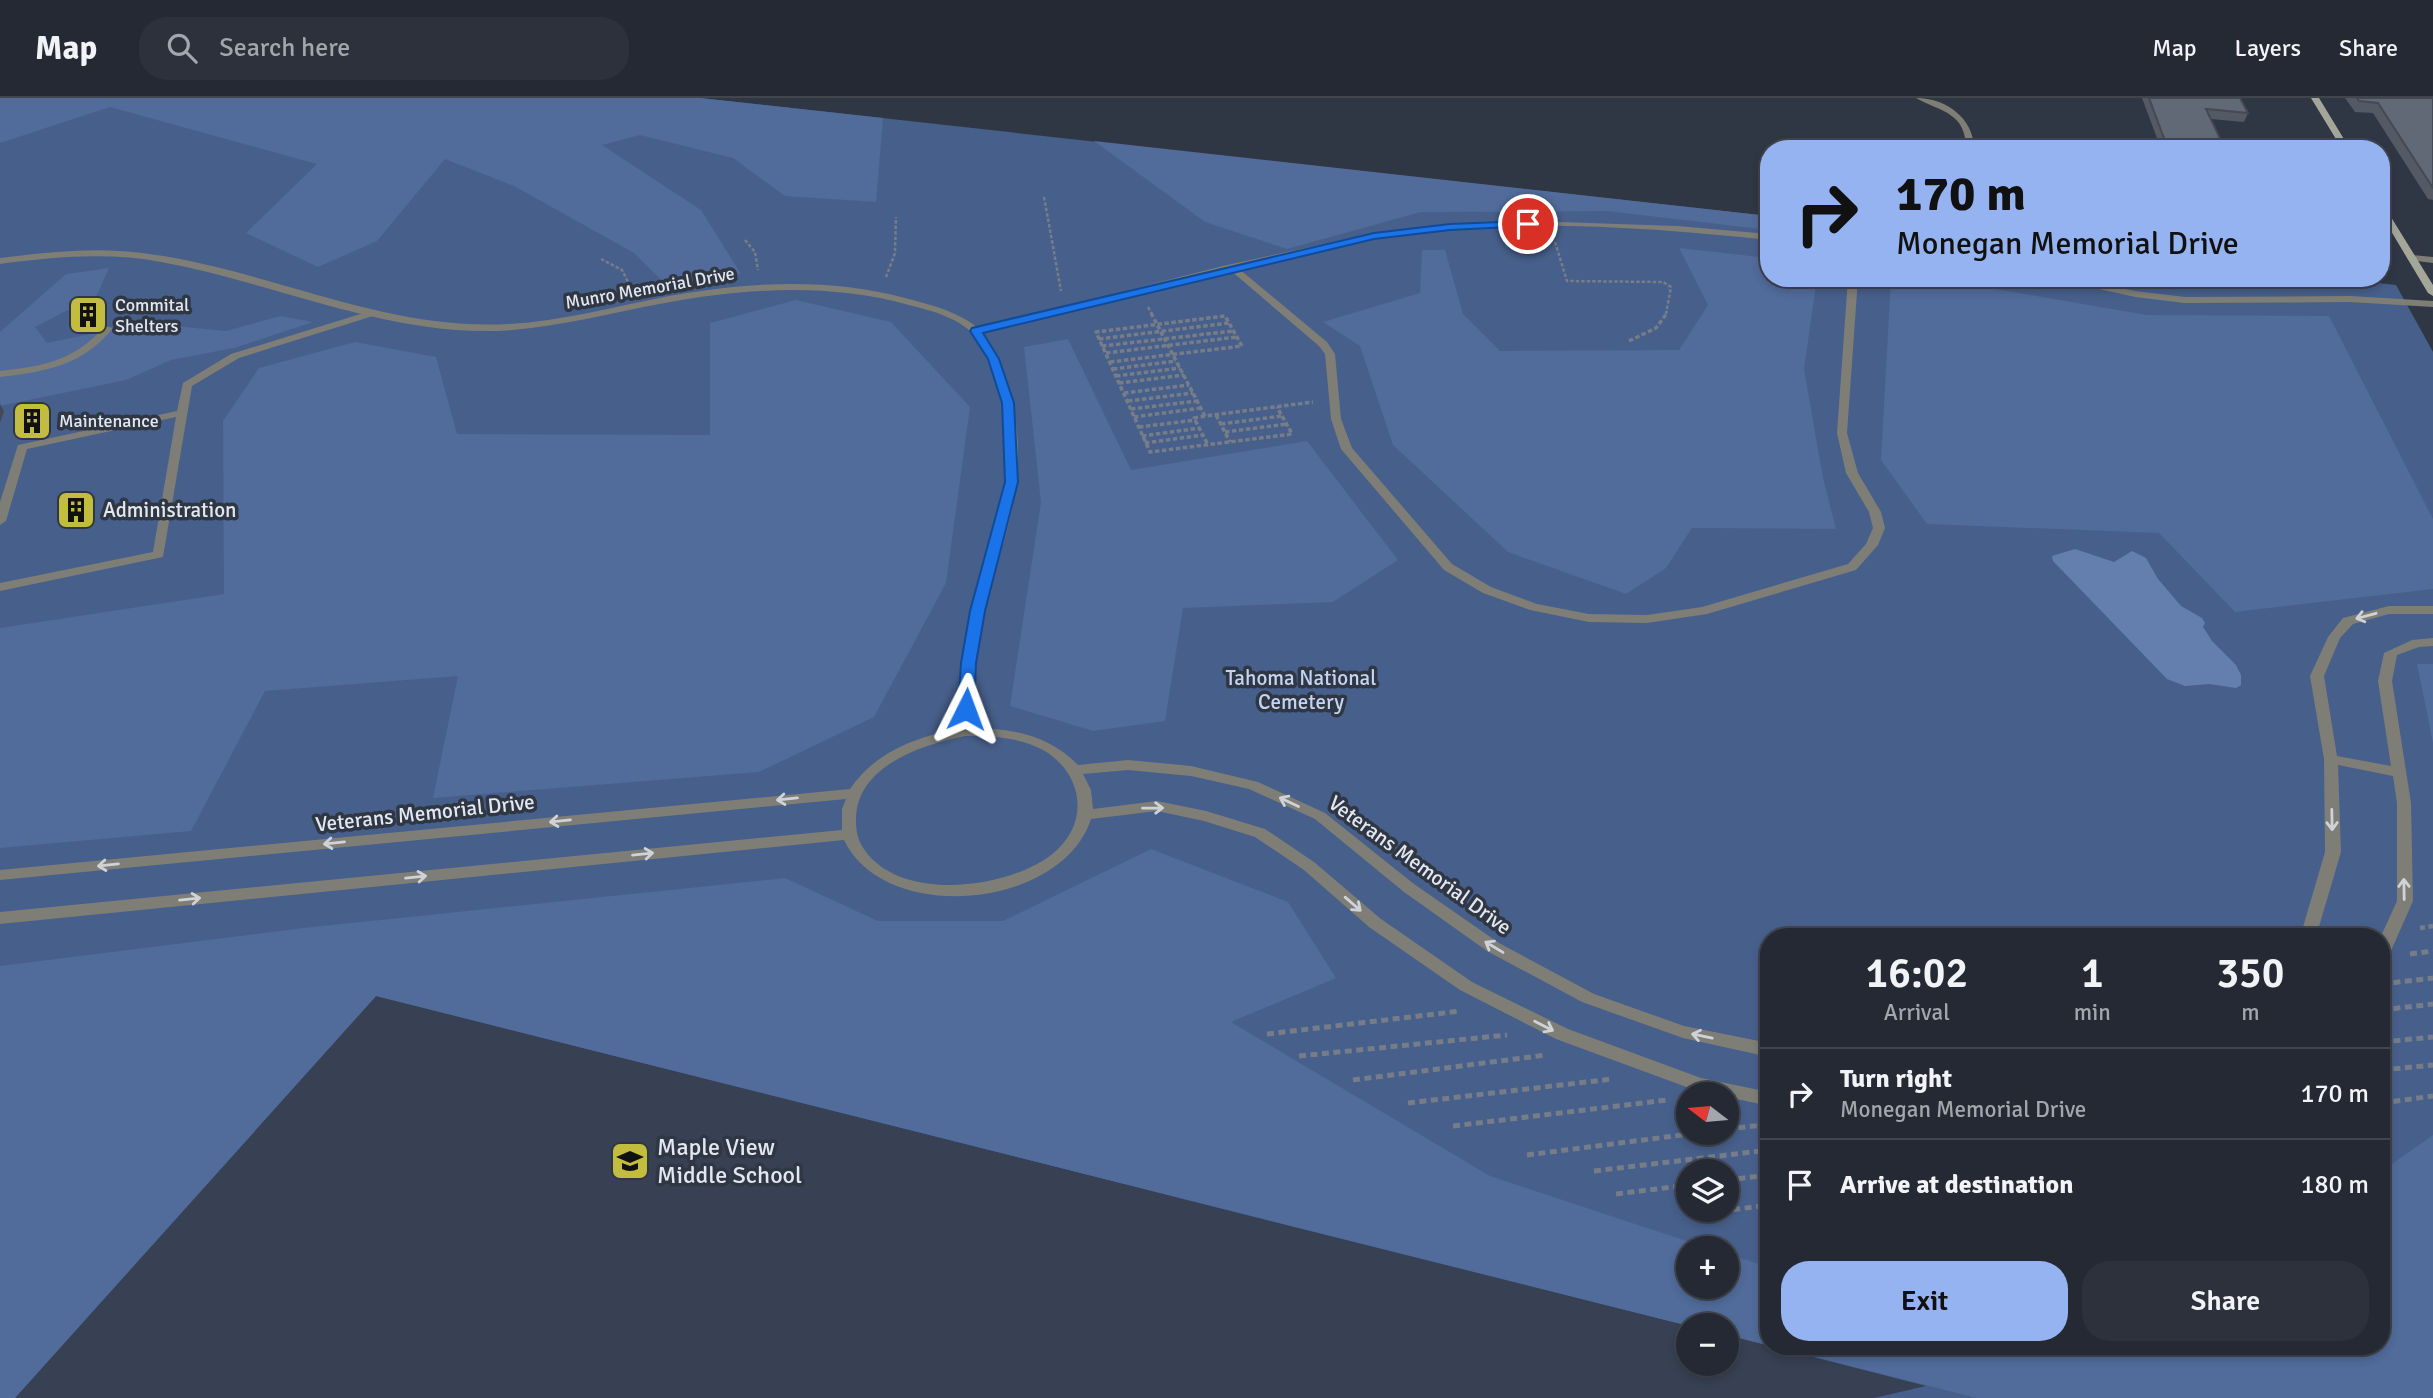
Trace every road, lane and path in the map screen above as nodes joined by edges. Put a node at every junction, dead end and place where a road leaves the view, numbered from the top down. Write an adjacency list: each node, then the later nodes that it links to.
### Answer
1 (1920, 98): 3 (street)
2 (2315, 98): 4 (main road)
3 (1971, 140)
4 (2341, 140)
5 (1044, 197): 24 (path)
6 (896, 218): 21 (path)
7 (1550, 224): 9 (street); 15 (street); 35 (path)
8 (2390, 228): 11 (main road)
9 (1760, 236)
10 (745, 240): 18 (path)
11 (2412, 258): 13 (street); 20 (main road)
12 (601, 259): 23 (path)
13 (2433, 260)
14 (0, 261): 25 (street, Munro Memorial Drive)
15 (1233, 268): 19 (street); 51 (street)
16 (1852, 287): 51 (street)
17 (2097, 287): 22 (street)
18 (759, 288): 21 (street, Munro Memorial Drive); 23 (street, Munro Memorial Drive)
19 (1140, 290): 24 (street); 27 (path)
20 (2433, 293)
21 (879, 295): 29 (street, Munro Memorial Drive)
22 (2433, 304)
23 (639, 306): 25 (street, Munro Memorial Drive)
24 (1064, 309): 29 (street)
25 (370, 314): 57 (street)
26 (1229, 323): 27 (path); 30 (path); 31 (path)
27 (1157, 324): 30 (path); 33 (path)
28 (108, 328): 44 (street)
29 (976, 331): 77 (street, Munro Memorial Drive)
30 (1161, 331): 33 (path); 34 (path)
31 (1233, 331): 32 (path); 34 (path)
32 (1237, 337): 37 (path); 39 (path)
33 (1099, 339): 36 (path)
34 (1165, 339): 36 (path); 37 (path)
35 (1629, 341)
36 (1102, 346): 38 (path)
37 (1168, 346): 38 (path); 39 (path)
38 (1106, 353): 41 (path)
39 (1173, 355): 40 (path); 41 (path)
40 (1177, 361): 42 (path); 43 (path)
41 (1110, 362): 43 (path)
42 (1180, 368): 45 (path); 46 (path)
43 (1113, 369): 46 (path)
44 (0, 374)
45 (1184, 375): 47 (path); 48 (path)
46 (1116, 376): 47 (path)
47 (1119, 383): 49 (path)
48 (1189, 385): 49 (path); 50 (path)
49 (1124, 393): 52 (path)
50 (1193, 393): 52 (path); 53 (path)
51 (1334, 400): 54 (path)
52 (1127, 401): 56 (path)
53 (1197, 401): 55 (path); 56 (path)
54 (1277, 407): 58 (path); 60 (path)
55 (1201, 408): 59 (path); 61 (path)
56 (1131, 409): 61 (path)
57 (182, 413): 73 (street); 74 (street)
58 (1216, 415): 59 (path); 63 (path)
59 (1205, 416): 62 (path)
60 (1282, 416): 63 (path); 64 (path)
61 (1134, 417): 65 (path)
62 (1196, 420): 65 (path); 66 (path)
63 (1221, 424): 67 (path)
64 (1287, 424): 67 (path); 70 (path)
65 (1139, 427): 69 (path)
66 (1200, 428): 68 (path); 69 (path)
67 (1226, 432): 70 (path)
68 (1203, 435): 71 (path); 72 (path)
69 (1142, 436): 71 (path)
70 (1230, 442): 72 (path)
71 (1145, 443): 72 (path)
72 (1208, 444)
73 (0, 521)
74 (0, 587)
75 (2433, 610): 78 (street, one-way to 78)
76 (2433, 642): 80 (street)
77 (965, 732): 79 (street); 81 (street)
78 (2331, 759): 80 (street); 86 (street, one-way to 86)
79 (1076, 770): 82 (street); 98 (street, Veterans Memorial Drive, one-way to 79)
80 (2398, 772): 87 (street, one-way to 80)
81 (855, 793): 83 (street); 84 (street, Veterans Memorial Drive, one-way to 84)
82 (1085, 815): 83 (street); 91 (street, one-way to 91)
83 (849, 834): 85 (street, one-way to 83)
84 (0, 875)
85 (0, 918)
86 (2311, 928)
87 (2390, 934)
88 (2433, 978): 89 (path)
89 (2390, 983)
90 (2433, 1004): 92 (path)
91 (1504, 1006): 93 (street, one-way to 93); 94 (path)
92 (2390, 1009)
93 (1553, 1030): 97 (street); 99 (path)
94 (1268, 1034)
95 (2433, 1037): 96 (path)
96 (2390, 1041)
97 (1599, 1048): 102 (street); 103 (path)
98 (1760, 1048)
99 (1298, 1056)
100 (2433, 1065): 101 (path)
101 (2390, 1069)
102 (1666, 1072): 105 (street); 108 (path)
103 (1353, 1080)
104 (2433, 1096): 107 (path)
105 (1760, 1097)
106 (1675, 1099): 110 (path)
107 (2390, 1102)
108 (1408, 1103)
109 (1760, 1125): 111 (path)
110 (1452, 1126)
111 (1740, 1127)
112 (1676, 1136): 114 (path)
113 (1760, 1151): 115 (path)
114 (1527, 1155)
115 (1594, 1171)
116 (1760, 1176): 117 (path)
117 (1739, 1179)
118 (1676, 1187): 119 (path)
119 (1616, 1194)
120 (1760, 1206): 121 (path)
121 (1739, 1209)

